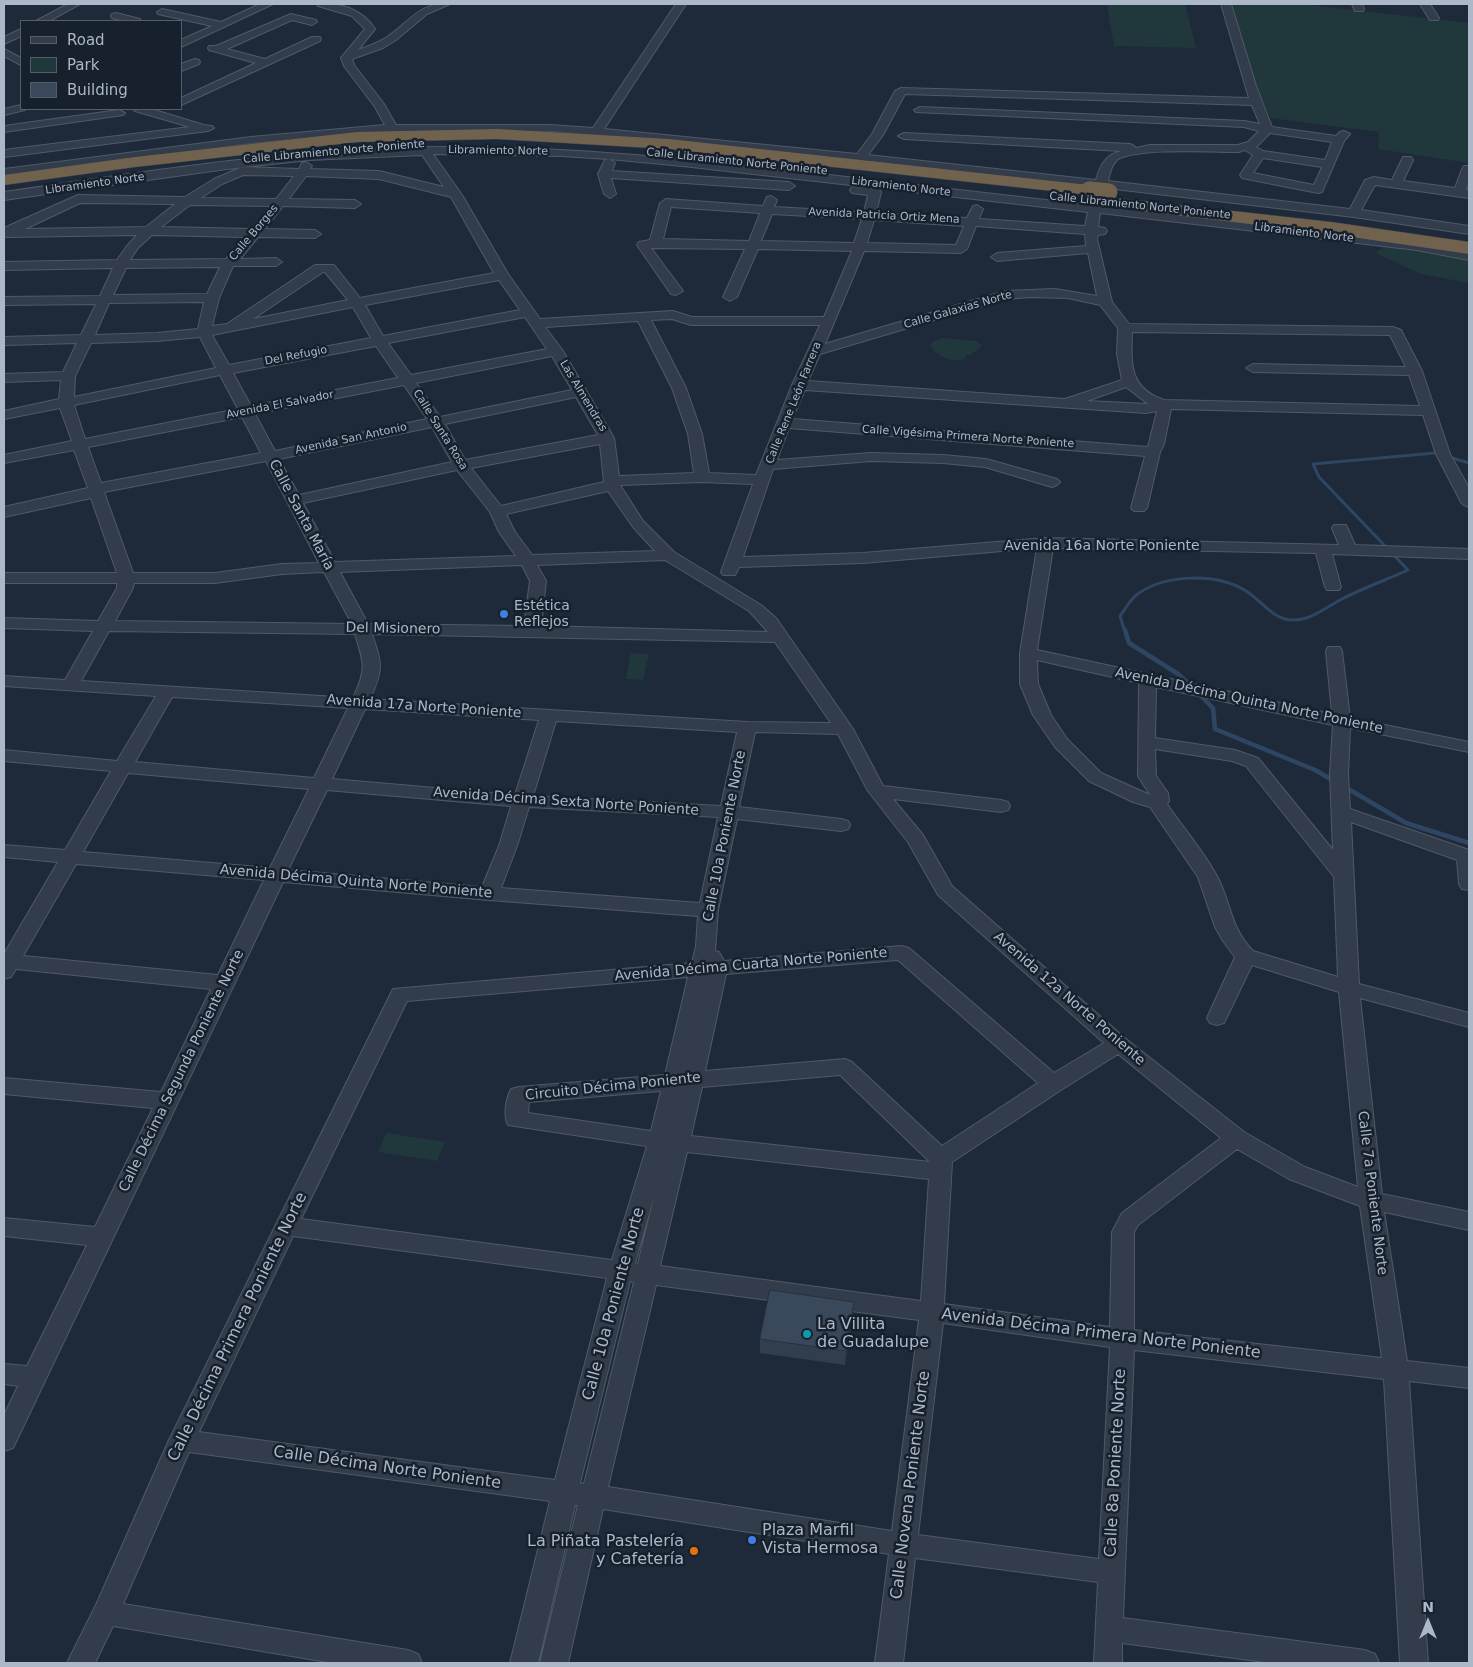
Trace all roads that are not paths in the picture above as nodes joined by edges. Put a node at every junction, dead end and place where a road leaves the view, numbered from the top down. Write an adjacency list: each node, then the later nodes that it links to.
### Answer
1 (75, 4): 14 (street)
2 (239, 4): 9 (street)
3 (268, 4): 9 (street)
4 (322, 4): 18 (street)
5 (445, 4): 24 (street)
6 (682, 4): 41 (street)
7 (1226, 4): 29 (street)
8 (1425, 4): 13 (street)
9 (257, 9): 17 (street)
10 (162, 12): 17 (street)
11 (115, 14): 15 (street)
12 (291, 17): 16 (street); 23 (street)
13 (1434, 18)
14 (43, 20)
15 (133, 20)
16 (312, 22)
17 (222, 25): 20 (street)
18 (370, 29): 24 (street)
19 (20, 33): 21 (street)
20 (186, 39): 23 (street)
21 (4, 41)
22 (314, 43): 26 (street)
23 (217, 49): 26 (street)
24 (346, 58): 36 (street)
25 (195, 62): 27 (street)
26 (265, 62): 28 (street)
27 (182, 68)
28 (182, 102)
29 (1256, 102): 38 (street); 58 (street)
30 (20, 108): 34 (street)
31 (68, 110): 44 (street)
32 (920, 110): 40 (street)
33 (163, 111): 39 (street)
34 (4, 112)
35 (119, 113): 44 (street)
36 (392, 128): 41 (street); 45 (street)
37 (4, 129): 44 (street)
38 (1264, 129): 40 (street); 47 (street); 60 (street)
39 (213, 130): 42 (street); 45 (street)
40 (1067, 130): 43 (street); 46 (street)
41 (596, 132): 49 (street)
42 (161, 133): 44 (street)
43 (904, 136)
44 (22, 139): 51 (street)
45 (251, 140): 61 (street)
46 (1102, 146): 48 (street); 56 (street)
47 (1247, 146): 48 (street); 52 (street)
48 (1150, 149): 56 (street)
49 (676, 150): 54 (street, Libramiento Norte); 55 (highway, Calle Libramiento Norte Poniente); 55 (highway); 61 (highway, Calle Libramiento Norte Poniente); 68 (street)
50 (425, 151): 53 (street, Libramiento Norte); 54 (street, Libramiento Norte); 77 (street)
51 (4, 154)
52 (1260, 154): 60 (street); 60 (street)
53 (332, 155): 57 (street, Libramiento Norte); 63 (street, Calle Borges)
54 (613, 156): 66 (street)
55 (735, 156): 58 (street); 69 (street, Libramiento Norte); 73 (highway, Calle Libramiento Norte Poniente)
56 (1115, 156): 73 (street)
57 (288, 158): 61 (street, Libramiento Norte); 63 (street)
58 (859, 159): 73 (street)
59 (1407, 160): 71 (street)
60 (1328, 164)
61 (134, 167): 67 (highway, Calle Libramiento Norte Poniente); 67 (highway)
62 (1468, 169): 76 (street)
63 (303, 170): 64 (street); 77 (street); 81 (street, Calle Borges)
64 (237, 172): 79 (street)
65 (4, 173): 67 (street)
66 (604, 174): 68 (street); 75 (street)
67 (47, 179): 70 (highway, Calle Libramiento Norte Poniente); 72 (highway, Calle Libramiento Norte Poniente); 78 (street, Libramiento Norte)
68 (672, 179): 69 (street)
69 (780, 179): 74 (street); 83 (street, Libramiento Norte); 85 (street)
70 (4, 180)
71 (1396, 183): 76 (street); 86 (street)
72 (4, 190)
73 (1100, 190): 83 (street, Libramiento Norte); 86 (street); 88 (street, Libramiento Norte); 95 (street); 96 (highway, Calle Libramiento Norte Poniente); 100 (highway, Calle Libramiento Norte Poniente)
74 (875, 192): 87 (street, Calle Rene León Farrera)
75 (610, 194)
76 (1464, 194)
77 (456, 195): 107 (street, Las Almendras)
78 (4, 196)
79 (190, 200): 81 (street); 91 (street); 93 (street)
80 (980, 200): 89 (street)
81 (280, 202): 84 (street); 92 (street, Calle Borges)
82 (666, 203): 85 (street, Avenida Patricia Ortiz Mena); 97 (street)
83 (1032, 203): 95 (street)
84 (355, 204)
85 (766, 210): 87 (street, Avenida Patricia Ortiz Mena); 98 (street)
86 (1354, 213): 90 (street)
87 (870, 216): 89 (street, Avenida Patricia Ortiz Mena); 99 (street, Calle Rene León Farrera)
88 (1166, 217): 95 (street); 101 (street, Libramiento Norte)
89 (974, 221): 95 (street, Avenida Patricia Ortiz Mena); 99 (street)
90 (1469, 230)
91 (149, 231): 92 (street); 93 (street); 105 (street)
92 (256, 232): 94 (street); 104 (street, Calle Borges)
93 (5, 233)
94 (315, 234)
95 (1092, 236): 102 (street); 113 (street)
96 (1469, 237)
97 (650, 244): 98 (street); 108 (street)
98 (753, 246): 99 (street); 109 (street)
99 (860, 248): 117 (street, Calle Rene León Farrera)
100 (1469, 248)
101 (1469, 256)
102 (996, 257)
103 (276, 262): 104 (street)
104 (228, 264): 105 (street); 110 (street, Calle Borges)
105 (121, 265): 106 (street); 111 (street)
106 (4, 266)
107 (502, 275): 114 (street); 116 (street, Las Almendras)
108 (676, 291)
109 (730, 297)
110 (212, 298): 111 (street); 120 (street, Calle Borges)
111 (105, 300): 112 (street); 121 (street)
112 (4, 301)
113 (1105, 302): 119 (street); 125 (street, Calle Galaxias Norte)
114 (357, 303): 118 (street); 118 (street, Calle Santa Rosa); 122 (street, Calle Santa Rosa)
115 (643, 317): 116 (street); 117 (street); 152 (street)
116 (532, 318): 122 (street, Del Refugio); 124 (street, Las Almendras)
117 (829, 321): 125 (street, Calle Rene León Farrera)
118 (231, 327): 120 (street)
119 (1125, 328): 128 (street); 132 (street)
120 (204, 332): 121 (street); 127 (street, Calle Santa María)
121 (85, 339): 123 (street); 129 (street)
122 (379, 340): 127 (street, Del Refugio); 131 (street, Calle Santa Rosa)
123 (4, 341)
124 (556, 351): 131 (street, Avenida El Salvador); 134 (street, Las Almendras)
125 (813, 352): 133 (street, Calle Rene León Farrera)
126 (1253, 368): 128 (street)
127 (225, 370): 135 (street, Del Refugio); 138 (street, Calle Santa María)
128 (1415, 371): 139 (street)
129 (68, 376): 130 (street); 135 (street)
130 (4, 378)
131 (407, 379): 138 (street, Avenida El Salvador); 141 (street, Calle Santa Rosa)
132 (1128, 382): 136 (street); 137 (street)
133 (799, 385): 136 (street); 142 (street, Calle Rene León Farrera)
134 (581, 392): 141 (street, Avenida San Antonio); 143 (street, Las Almendras)
135 (66, 404): 140 (street, Del Refugio); 144 (street)
136 (1063, 404): 137 (street)
137 (1165, 405): 139 (street); 145 (street)
138 (247, 412): 144 (street, Avenida El Salvador); 147 (street, Calle Santa María)
139 (1430, 412): 146 (street)
140 (4, 415)
141 (436, 421): 147 (street, Avenida San Antonio); 149 (street, Calle Santa Rosa)
142 (784, 423): 145 (street, Calle Vigésima Primera Norte Poniente); 150 (street, Calle Rene León Farrera)
143 (607, 438): 149 (street); 155 (street, Las Almendras)
144 (79, 443): 148 (street, Avenida El Salvador); 156 (street)
145 (1153, 452): 159 (street)
146 (1443, 454): 151 (street)
147 (270, 456): 156 (street, Avenida San Antonio); 158 (street, Calle Santa María)
148 (4, 459)
149 (461, 465): 158 (street); 160 (street, Calle Santa Rosa)
150 (768, 465): 153 (street, Calle Rene León Farrera); 154 (street)
151 (1451, 470): 157 (street)
152 (702, 477): 153 (street); 155 (street)
153 (761, 480): 170 (street, Calle Rene León Farrera)
154 (1052, 482)
155 (611, 483): 160 (street); 168 (street, Las Almendras)
156 (95, 490): 161 (street, Avenida San Antonio); 172 (street)
157 (1468, 499)
158 (293, 501): 171 (street, Calle Santa María)
159 (1139, 508)
160 (497, 511): 169 (street, Calle Santa Rosa)
161 (4, 512)
162 (1340, 528): 165 (street)
163 (1046, 543): 164 (street, Avenida 16a Norte Poniente); 170 (street, Avenida 16a Norte Poniente); 182 (street)
164 (1323, 549): 165 (street, Avenida 16a Norte Poniente); 175 (street)
165 (1349, 550): 166 (street, Avenida 16a Norte Poniente)
166 (1380, 551): 167 (street, Avenida 16a Norte Poniente)
167 (1469, 554)
168 (668, 555): 169 (street); 174 (street, Las Almendras)
169 (527, 560): 171 (street); 179 (street, Calle Santa Rosa)
170 (734, 562): 174 (street, Calle Rene León Farrera)
171 (330, 568): 172 (street); 178 (street, Calle Santa María)
172 (126, 577): 173 (street); 177 (street)
173 (4, 578)
174 (722, 587): 180 (street, Las Almendras)
175 (1333, 587)
176 (4, 623): 177 (street, Del Misionero)
177 (104, 626): 178 (street, Del Misionero); 185 (street)
178 (362, 628): 179 (street, Del Misionero); 187 (street, Calle Santa María)
179 (532, 631): 180 (street, Del Misionero)
180 (782, 638): 191 (street, Avenida 12a Norte Poniente)
181 (1334, 651): 189 (street, Calle 7a Poniente Norte)
182 (1028, 653): 184 (street, Avenida Décima Quinta Norte Poniente); 199 (street)
183 (4, 681): 185 (street, Avenida 17a Norte Poniente)
184 (1148, 681): 189 (street, Avenida Décima Quinta Norte Poniente); 192 (street)
185 (71, 684): 186 (street, Avenida 17a Norte Poniente)
186 (167, 691): 187 (street, Avenida 17a Norte Poniente); 195 (street)
187 (360, 702): 188 (street, Avenida 17a Norte Poniente); 196 (street, Calle Décima Segunda Poniente Norte)
188 (549, 715): 190 (street, Avenida 17a Norte Poniente); 198 (street)
189 (1342, 722): 193 (street, Avenida Décima Quinta Norte Poniente); 201 (street, Calle 7a Poniente Norte)
190 (747, 727): 191 (street, Avenida 17a Norte Poniente); 202 (street, Calle 10a Poniente Norte)
191 (844, 729): 197 (street, Avenida 12a Norte Poniente)
192 (1146, 742): 199 (street); 207 (street)
193 (1469, 747)
194 (4, 755): 195 (street, Avenida Décima Sexta Norte Poniente)
195 (123, 767): 196 (street, Avenida Décima Sexta Norte Poniente); 205 (street)
196 (321, 784): 198 (street, Avenida Décima Sexta Norte Poniente); 206 (street, Calle Décima Segunda Poniente Norte)
197 (877, 790): 200 (street); 219 (street, Avenida 12a Norte Poniente)
198 (523, 800): 202 (street, Avenida Décima Sexta Norte Poniente); 209 (street)
199 (1157, 803): 211 (street)
200 (1001, 806)
201 (1342, 808): 207 (street, Calle 7a Poniente Norte); 208 (street)
202 (730, 812): 203 (street, Avenida Décima Sexta Norte Poniente); 210 (street, Calle 10a Poniente Norte)
203 (841, 825)
204 (4, 851): 205 (street, Avenida Décima Quinta Norte Poniente)
205 (73, 856): 206 (street, Avenida Décima Quinta Norte Poniente); 212 (street)
206 (276, 875): 209 (street, Avenida Décima Quinta Norte Poniente); 214 (street, Calle Décima Segunda Poniente Norte)
207 (1344, 876): 215 (street, Calle 7a Poniente Norte)
208 (1469, 884)
209 (489, 894): 210 (street, Avenida Décima Quinta Norte Poniente)
210 (708, 910): 213 (street, Calle 10a Poniente Norte)
211 (1246, 956): 215 (street); 217 (street)
212 (6, 964): 214 (street)
213 (709, 969): 216 (street, Avenida Décima Cuarta Norte Poniente); 220 (street, Calle 10a Poniente Norte); 221 (street, Avenida Décima Cuarta Norte Poniente)
214 (224, 983): 223 (street, Calle Décima Segunda Poniente Norte)
215 (1349, 988): 218 (street); 227 (street, Calle 7a Poniente Norte)
216 (400, 994): 229 (street, Calle Décima Primera Poniente Norte)
217 (1217, 1018)
218 (1469, 1020)
219 (1119, 1044): 221 (street); 224 (street, Avenida 12a Norte Poniente)
220 (683, 1079): 225 (street, Calle 10a Poniente Norte); 225 (street, Circuito Décima Poniente); 226 (street, Circuito Décima Poniente)
221 (1053, 1084): 226 (street)
222 (4, 1086): 223 (street)
223 (168, 1101): 231 (street, Calle Décima Segunda Poniente Norte)
224 (1236, 1138): 227 (street, Avenida 12a Norte Poniente); 235 (street, Calle 8a Poniente Norte)
225 (670, 1141): 226 (street, Circuito Décima Poniente); 232 (street, Calle 10a Poniente Norte); 233 (street, Calle 10a Poniente Norte)
226 (941, 1165): 234 (street, Calle Novena Poniente Norte)
227 (1371, 1201): 228 (street, Avenida 12a Norte Poniente); 236 (street, Calle 7a Poniente Norte)
228 (1469, 1221)
229 (287, 1226): 232 (street, Avenida Décima Primera Norte Poniente); 241 (street, Calle Décima Primera Poniente Norte)
230 (4, 1227): 231 (street)
231 (102, 1237): 238 (street, Calle Décima Segunda Poniente Norte)
232 (621, 1270): 233 (street, Avenida Décima Primera Norte Poniente); 242 (street, Calle 10a Poniente Norte)
233 (648, 1274): 234 (street, Avenida Décima Primera Norte Poniente); 243 (street, Calle 10a Poniente Norte)
234 (932, 1312): 235 (street, Avenida Décima Primera Norte Poniente); 244 (street, Calle Novena Poniente Norte)
235 (1122, 1339): 236 (street, Avenida Décima Primera Norte Poniente); 245 (street, Calle 8a Poniente Norte)
236 (1396, 1370): 239 (street, Avenida Décima Primera Norte Poniente); 255 (street, Calle 7a Poniente Norte)
237 (4, 1374): 238 (street)
238 (34, 1377): 240 (street, Calle Décima Segunda Poniente Norte)
239 (1469, 1378)
240 (4, 1440)
241 (182, 1440): 242 (street, Calle Décima Norte Poniente); 246 (street, Calle Décima Primera Poniente Norte)
242 (565, 1492): 243 (street, Calle Décima Norte Poniente); 250 (street, Calle 10a Poniente Norte)
243 (592, 1497): 244 (street); 251 (street, Calle 10a Poniente Norte)
244 (905, 1545): 245 (street); 252 (street, Calle Novena Poniente Norte)
245 (1111, 1572): 247 (street, Calle 8a Poniente Norte)
246 (106, 1613): 248 (street, Calle Décima Primera Poniente Norte); 249 (street)
247 (1109, 1629): 253 (street, Calle 8a Poniente Norte); 254 (street)
248 (81, 1663)
249 (408, 1663)
250 (524, 1663)
251 (554, 1663)
252 (889, 1663)
253 (1108, 1663)
254 (1365, 1663)
255 (1414, 1663)

